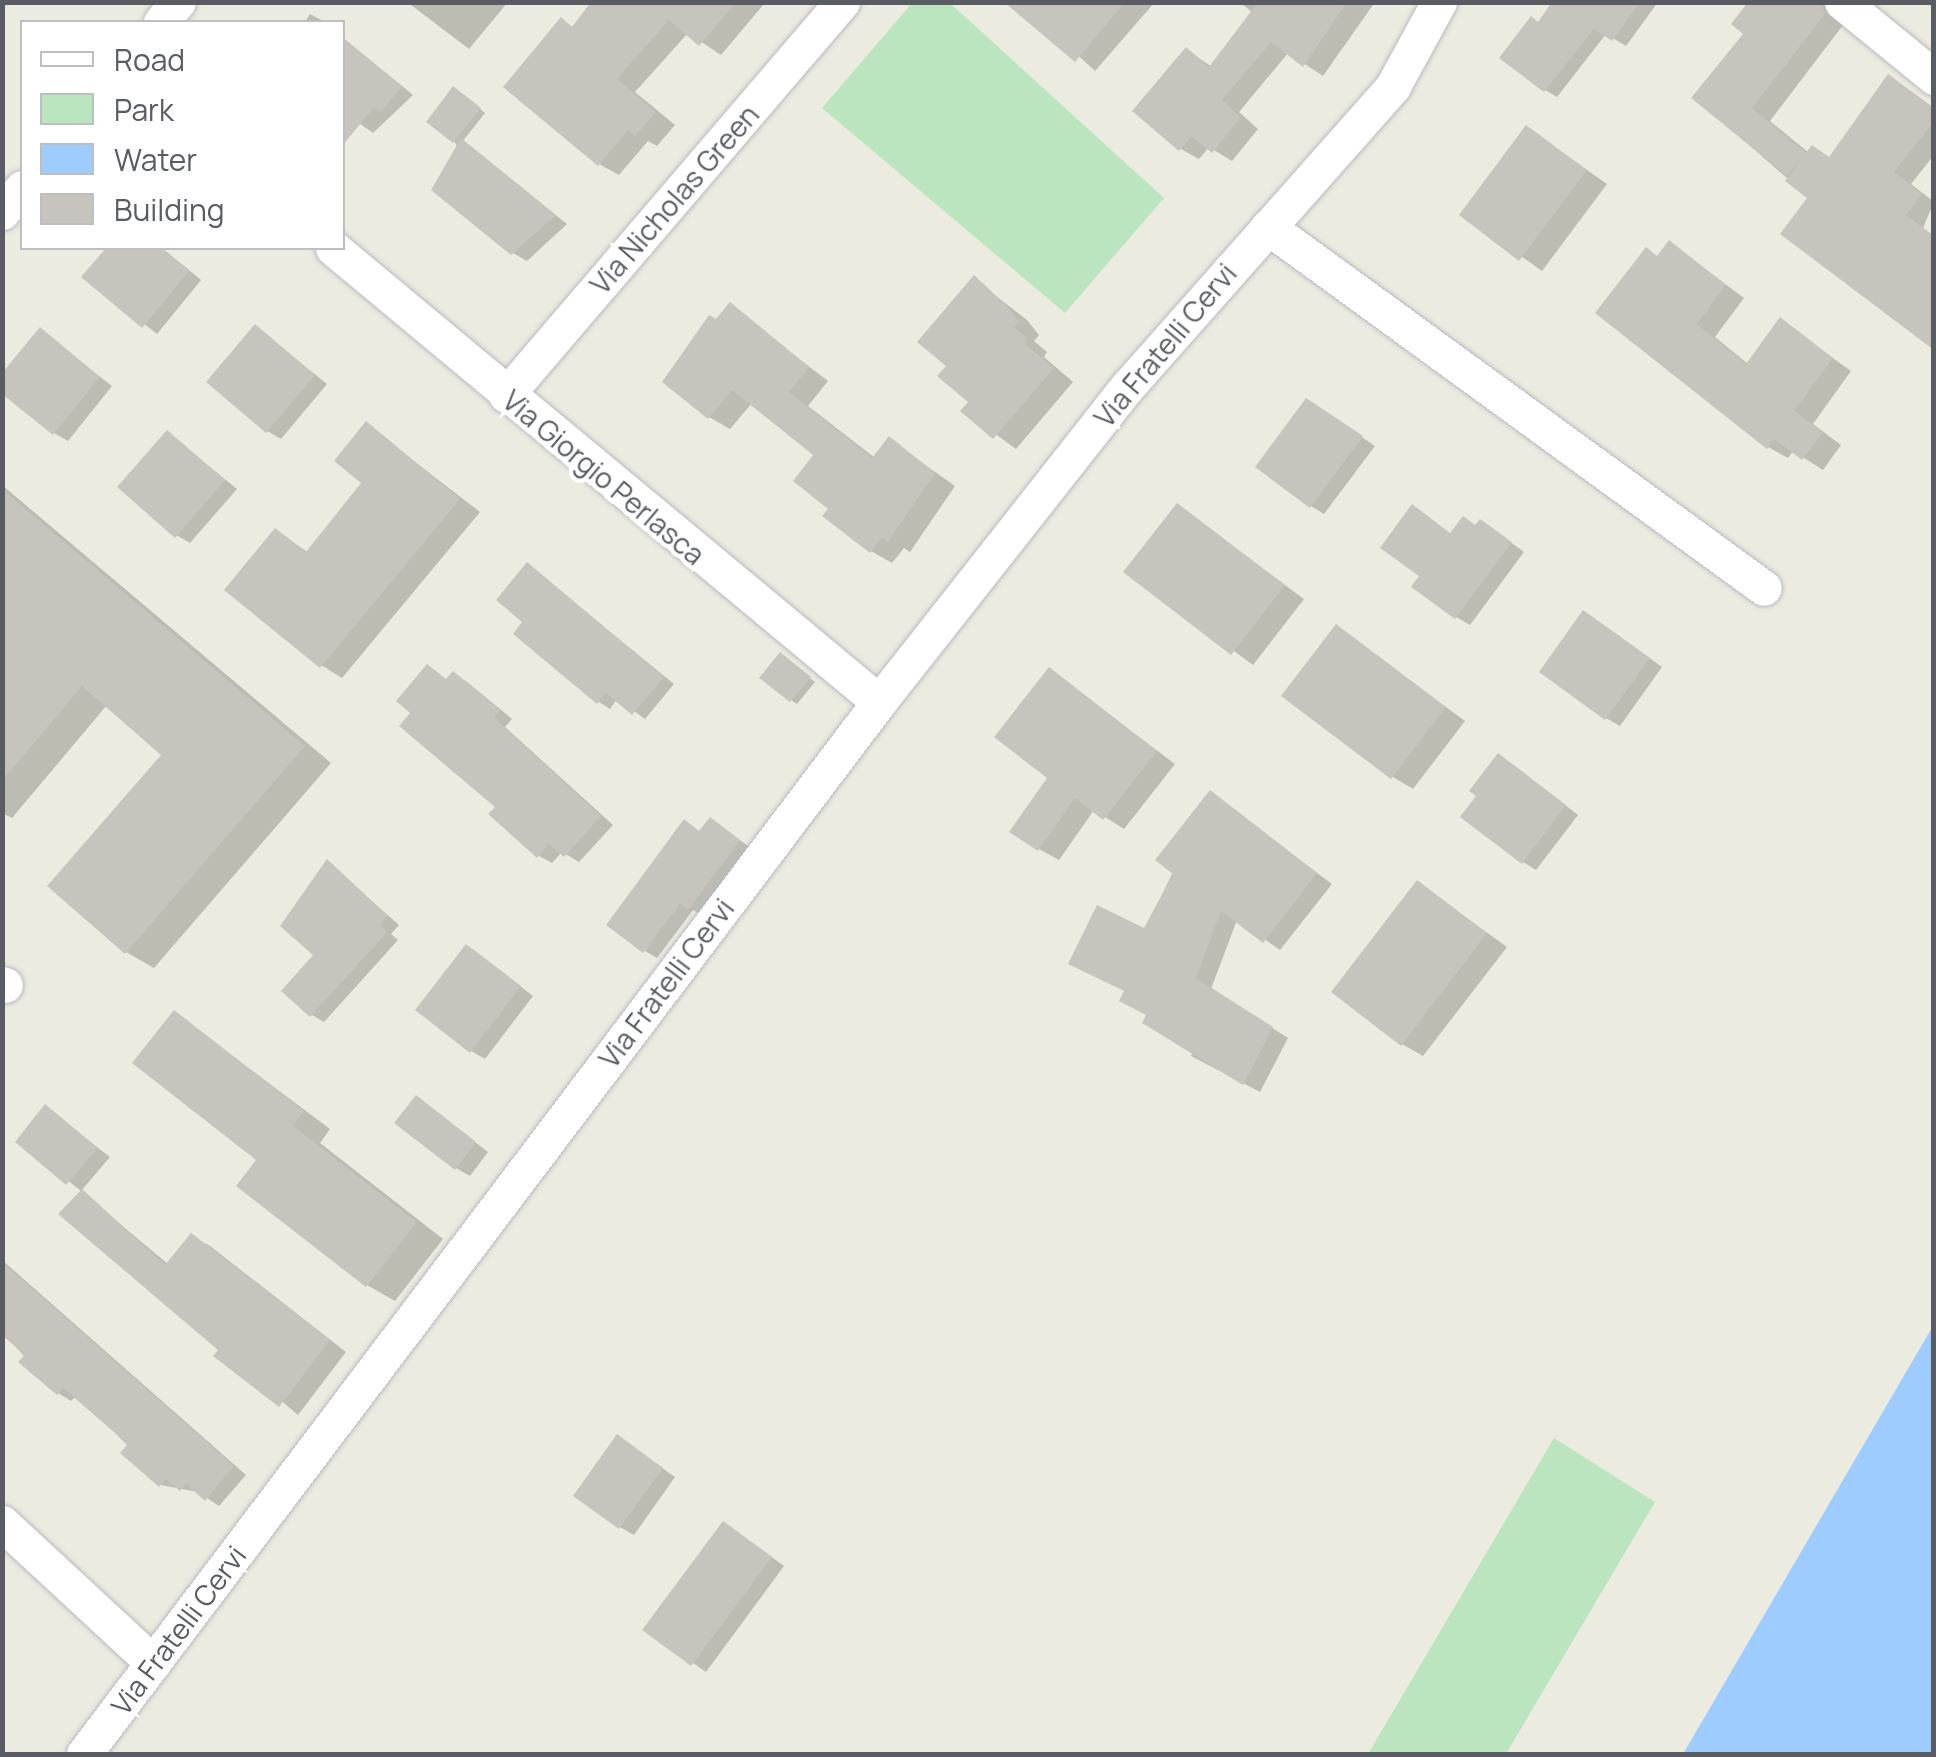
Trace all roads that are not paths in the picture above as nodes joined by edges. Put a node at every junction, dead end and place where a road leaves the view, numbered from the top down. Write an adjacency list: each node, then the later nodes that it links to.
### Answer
1 (842, 2): 9 (street, Via Nicholas Green)
2 (1439, 2): 7 (street, Via Fratelli Cervi)
3 (1842, 2): 4 (street)
4 (1934, 77)
5 (20, 190): 6 (street)
6 (2, 212)
7 (1268, 227): 10 (street); 11 (street, Via Fratelli Cervi)
8 (335, 250): 9 (street, Via Giorgio Perlasca)
9 (506, 395): 11 (street, Via Giorgio Perlasca)
10 (1764, 588)
11 (880, 702): 13 (street, Via Fratelli Cervi)
12 (2, 1523): 13 (street)
13 (153, 1662): 14 (street, Via Fratelli Cervi)
14 (84, 1754)

